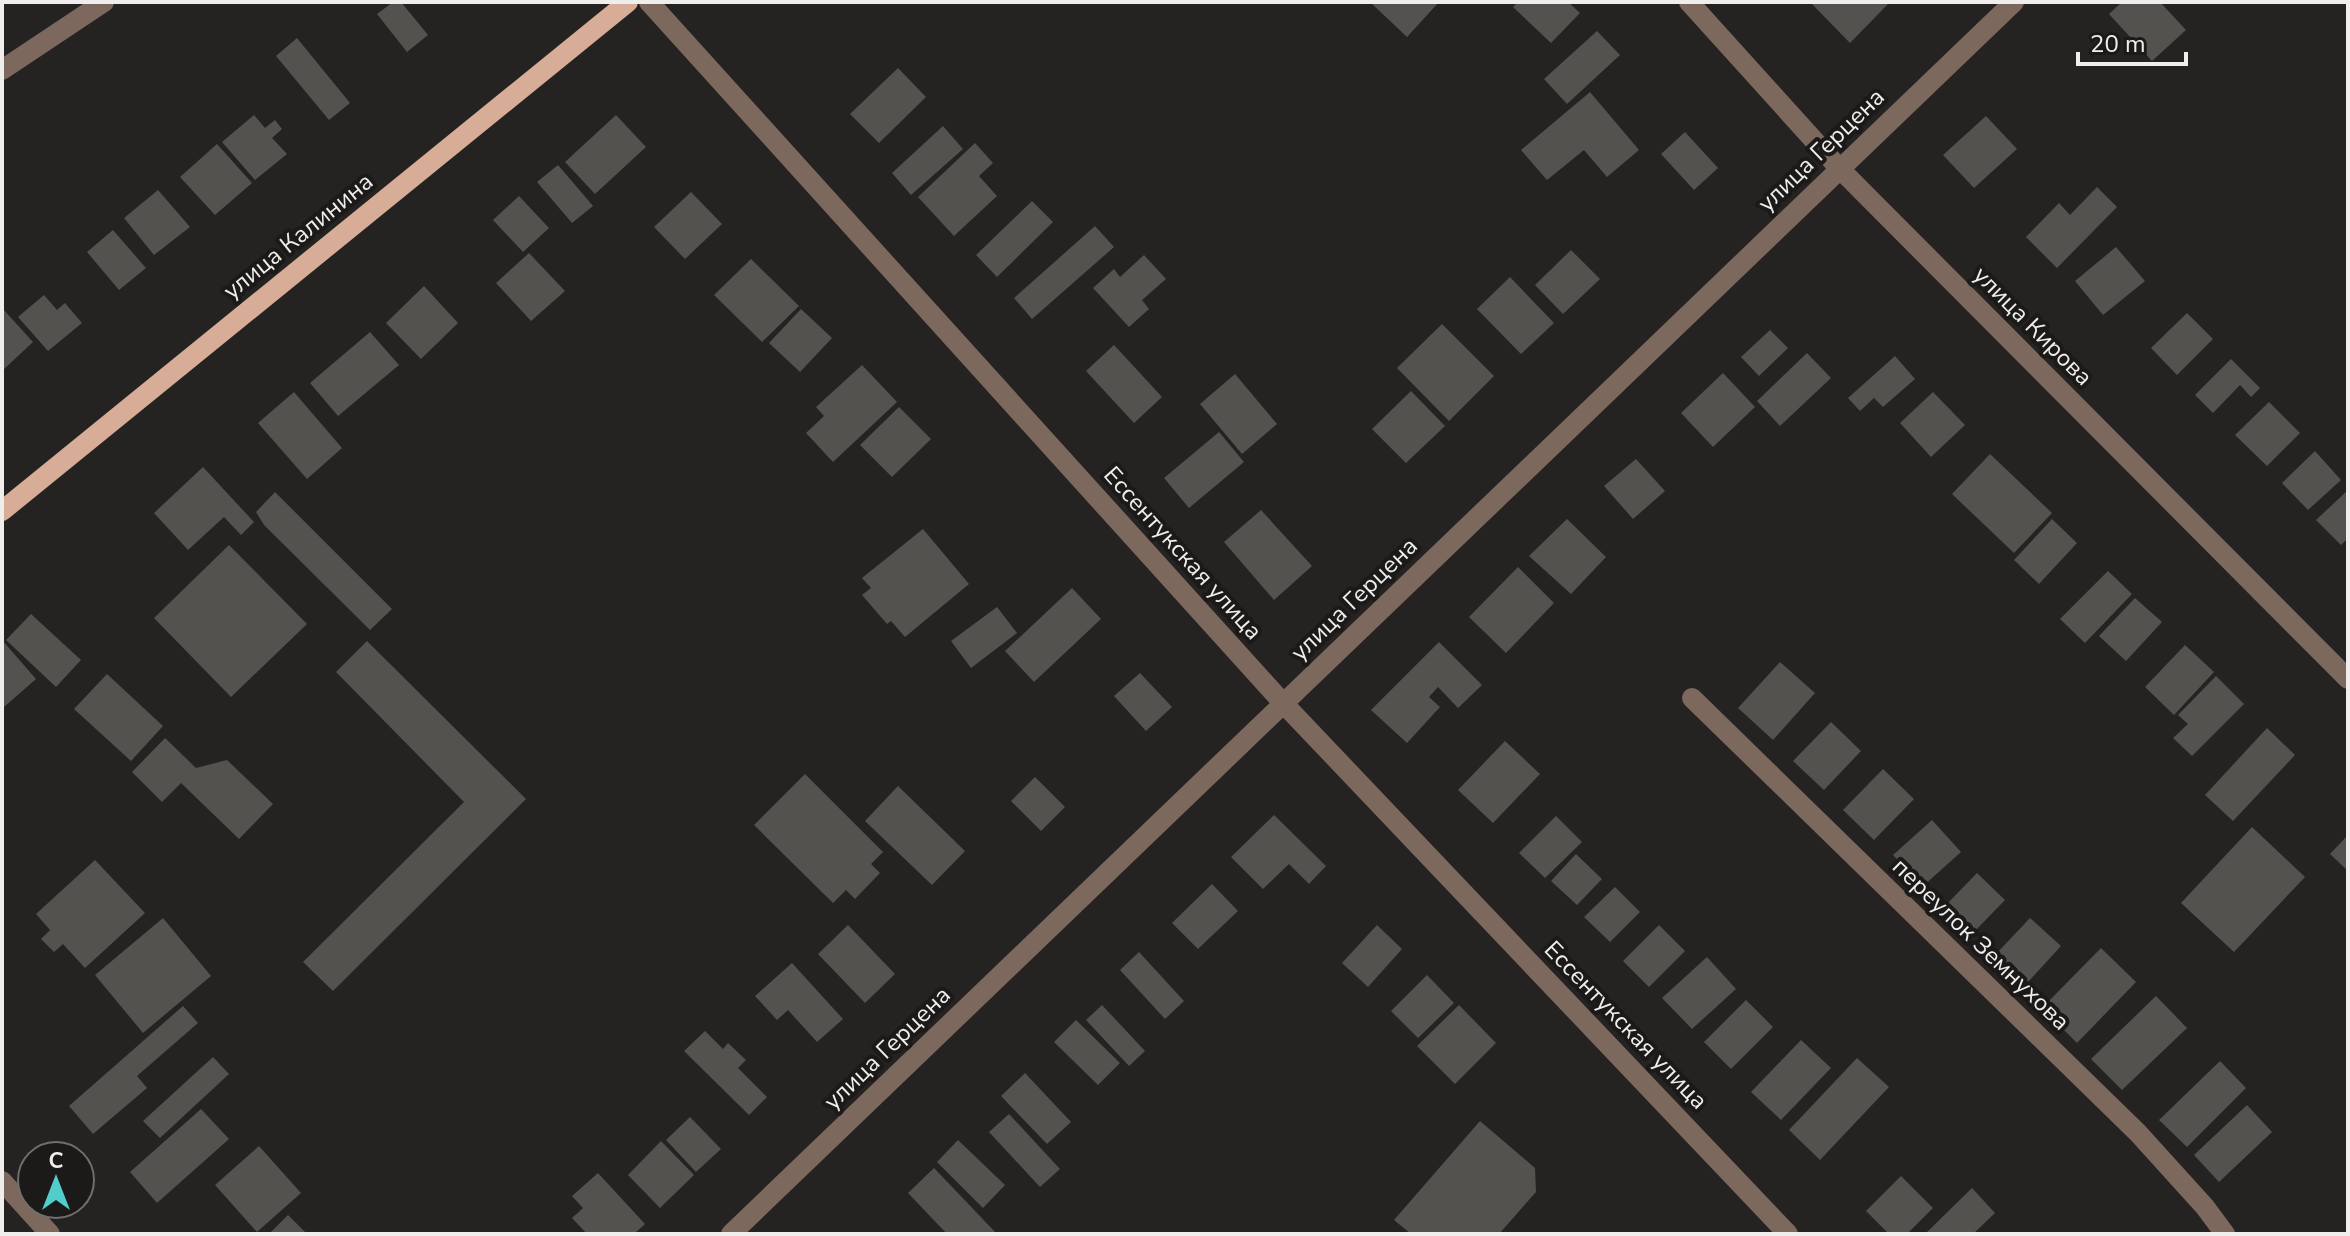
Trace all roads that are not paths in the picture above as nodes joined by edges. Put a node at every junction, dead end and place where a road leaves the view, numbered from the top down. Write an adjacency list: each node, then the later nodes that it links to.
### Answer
1 (104, 2): 6 (street)
2 (628, 2): 8 (main road, улица Калинина)
3 (649, 2): 11 (street, Ессентукская улица)
4 (1689, 2): 7 (street, улица Кирова)
5 (2014, 2): 7 (street, улица Герцена)
6 (2, 70)
7 (1839, 168): 9 (street, улица Кирова); 11 (street, улица Герцена)
8 (2, 511)
9 (2348, 679)
10 (1692, 698): 16 (street, переулок Земнухова)
11 (1283, 703): 14 (street, улица Герцена); 15 (street, Ессентукская улица)
12 (2, 1181): 13 (street)
13 (50, 1234)
14 (731, 1234)
15 (1788, 1234)
16 (2225, 1234)

